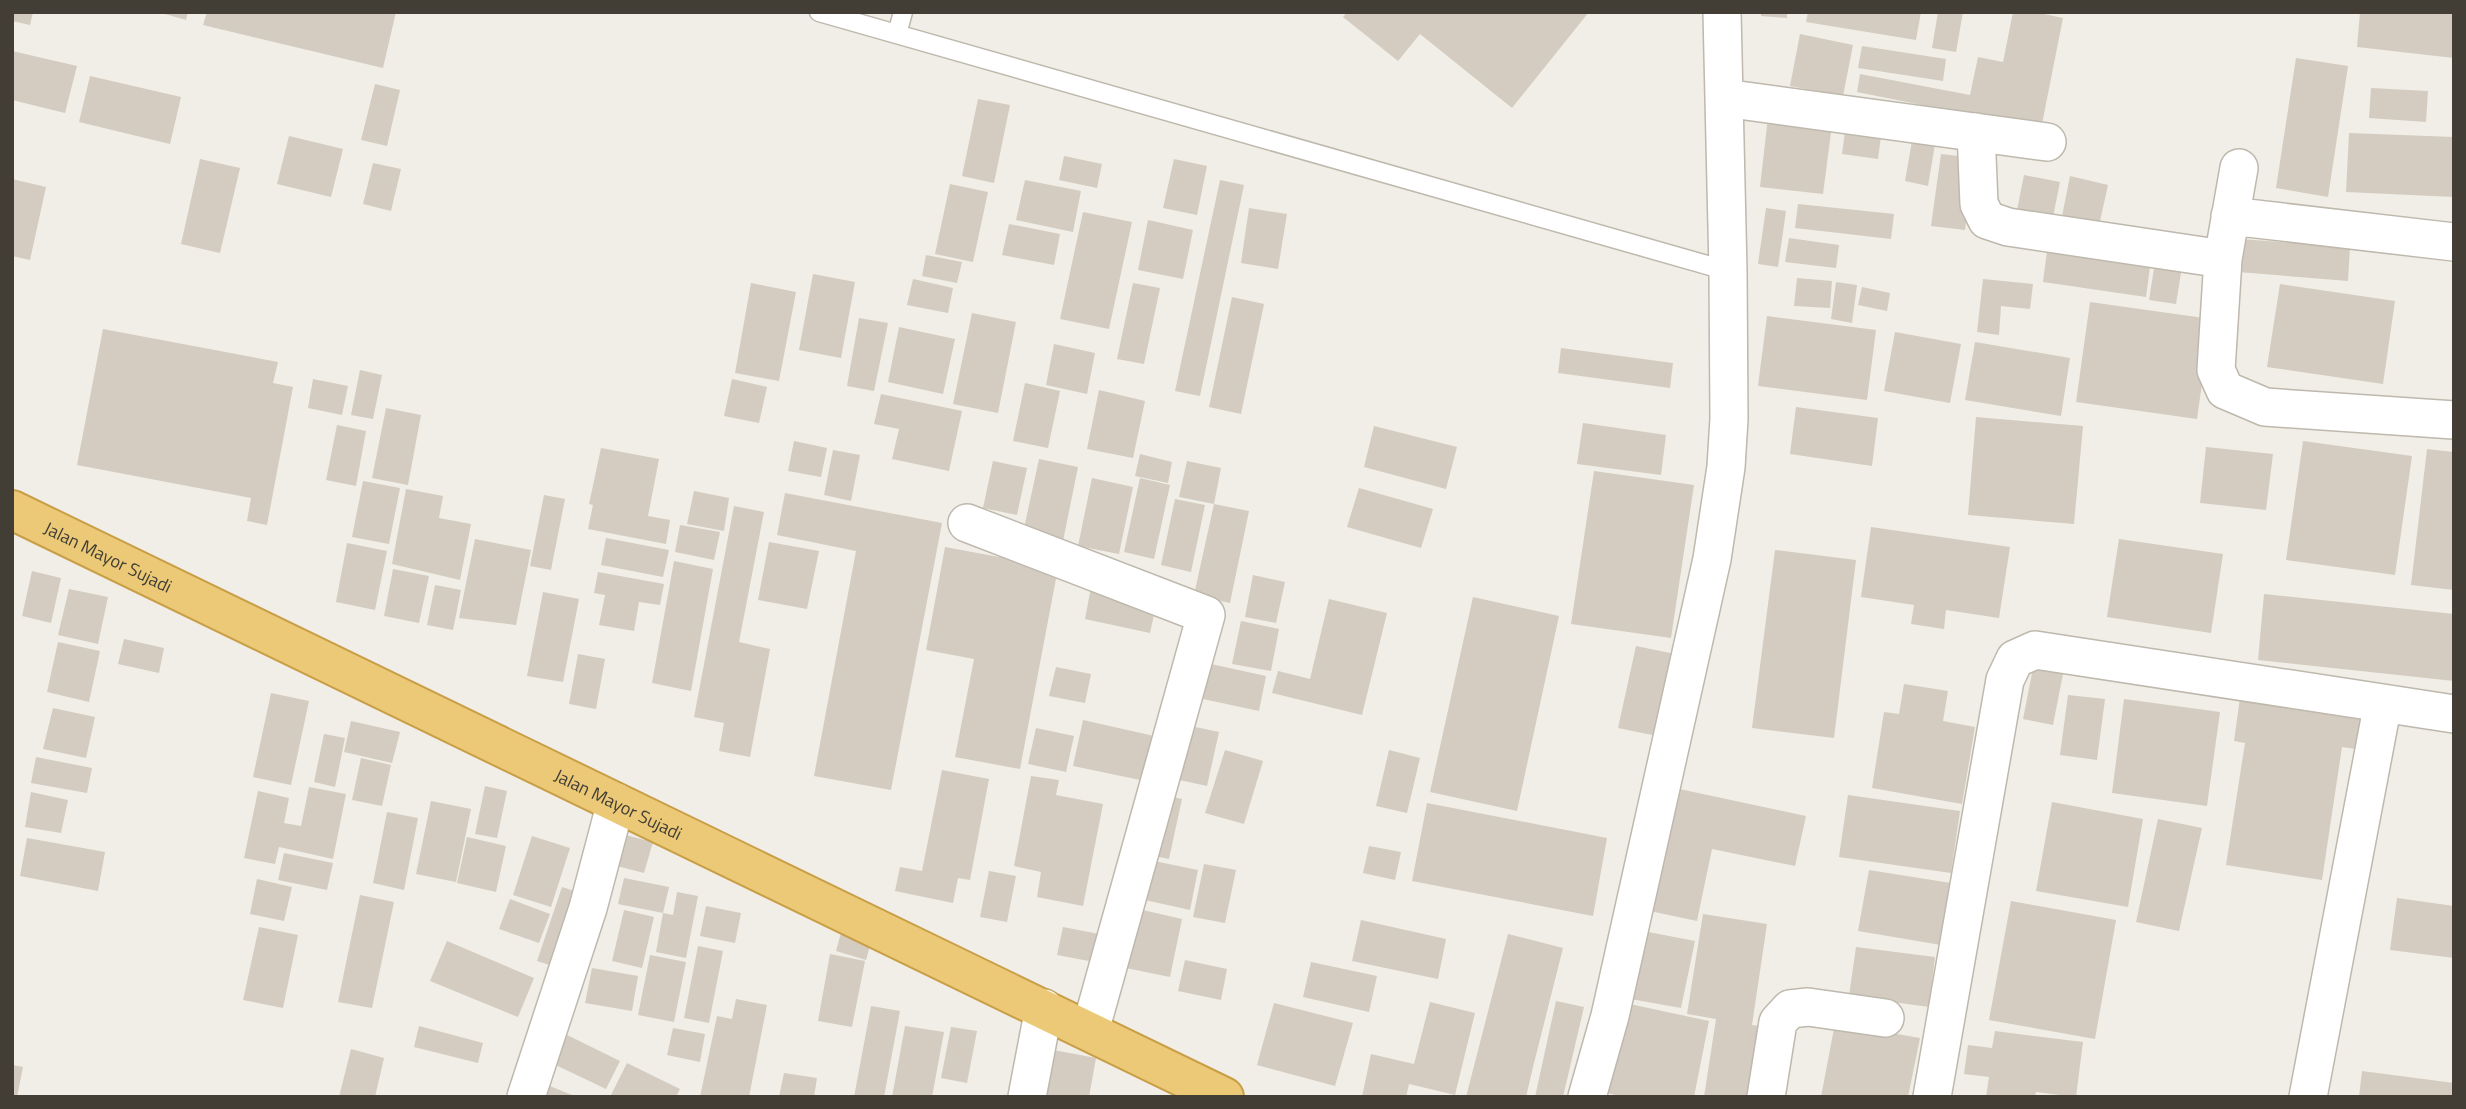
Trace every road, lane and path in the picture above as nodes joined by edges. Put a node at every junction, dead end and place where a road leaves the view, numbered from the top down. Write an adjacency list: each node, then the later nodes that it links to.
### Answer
1 (819, 12): 4 (lane)
2 (903, 12): 4 (lane)
3 (1722, 12): 5 (street)
4 (897, 34): 12 (lane)
5 (1724, 98): 6 (street); 12 (street)
6 (1976, 132): 7 (street); 11 (street)
7 (2047, 142)
8 (2239, 168): 9 (street)
9 (2230, 216): 10 (street); 11 (street)
10 (2454, 242)
11 (2222, 259): 13 (street)
12 (1728, 271): 25 (street)
13 (2454, 421)
14 (12, 510): 18 (highway, Jalan Mayor Sujadi)
15 (967, 523): 21 (street)
16 (2383, 703): 17 (street); 27 (street); 28 (street)
17 (2454, 714)
18 (616, 802): 19 (highway, Jalan Mayor Sujadi); 22 (street)
19 (1044, 1008): 21 (highway, Jalan Mayor Sujadi); 23 (street)
20 (1885, 1018): 26 (street)
21 (1090, 1031): 24 (highway, Jalan Mayor Sujadi)
22 (526, 1097)
23 (1027, 1097)
24 (1224, 1097)
25 (1587, 1097)
26 (1766, 1097)
27 (1932, 1097)
28 (2308, 1097)

